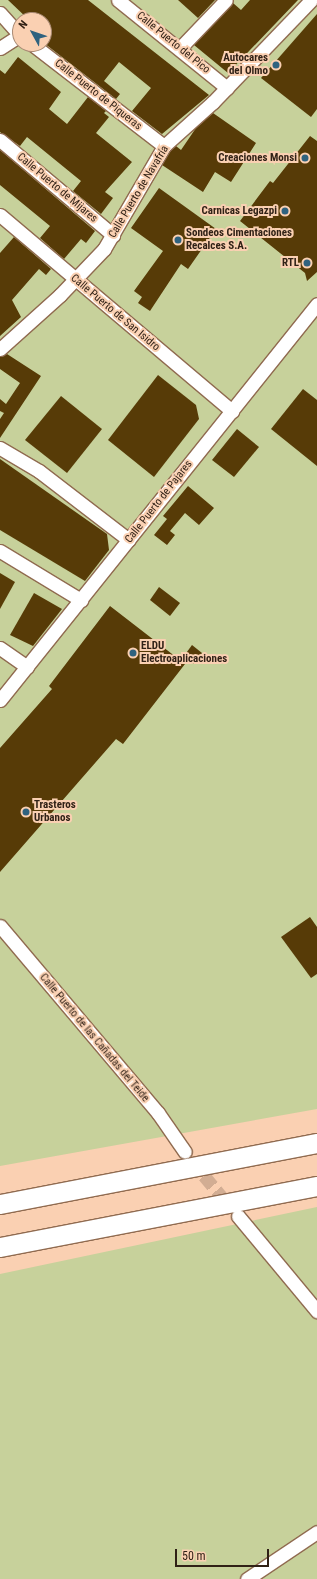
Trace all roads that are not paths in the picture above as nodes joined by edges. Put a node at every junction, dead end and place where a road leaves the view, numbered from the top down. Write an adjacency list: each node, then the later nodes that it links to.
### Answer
1 (118, 0): 8 (street, Calle Puerto del Pico)
2 (226, 0): 8 (street)
3 (311, 0): 10 (street, Calle Puerto de Navafría)
4 (0, 13): 5 (street)
5 (12, 26)
6 (12, 40): 7 (street)
7 (0, 48)
8 (180, 48): 10 (street, Calle Puerto del Pico)
9 (42, 52): 12 (street, Calle Puerto de Piqueras)
10 (226, 88): 12 (street, Calle Puerto de Navafría)
11 (0, 140): 14 (street, Calle Puerto de Mijares)
12 (164, 146): 14 (street, Calle Puerto de Navafría)
13 (0, 214): 15 (street, Calle Puerto de San Isidro)
14 (113, 235): 15 (street, Calle Puerto de Navafría)
15 (75, 279): 17 (street, Calle Puerto de Navafría); 18 (street, Calle Puerto de San Isidro)
16 (317, 304): 18 (street, Calle Puerto de Pajares)
17 (0, 349)
18 (232, 411): 20 (street, Calle Puerto de Pajares)
19 (0, 448): 20 (street)
20 (129, 540): 22 (street, Calle Puerto de Pajares)
21 (0, 551): 22 (street)
22 (81, 600): 24 (street, Calle Puerto de Pajares)
23 (0, 648): 24 (street)
24 (27, 667): 25 (street, Calle Puerto de Pajares)
25 (0, 700)
26 (0, 926): 28 (street, Calle Puerto de las Cañadas del Teide)
27 (317, 1143): 30 (highway)
28 (185, 1152)
29 (317, 1186): 32 (highway)
30 (0, 1204)
31 (238, 1216): 33 (street)
32 (0, 1247)
33 (317, 1311)
34 (317, 1532): 35 (street)
35 (247, 1579)

